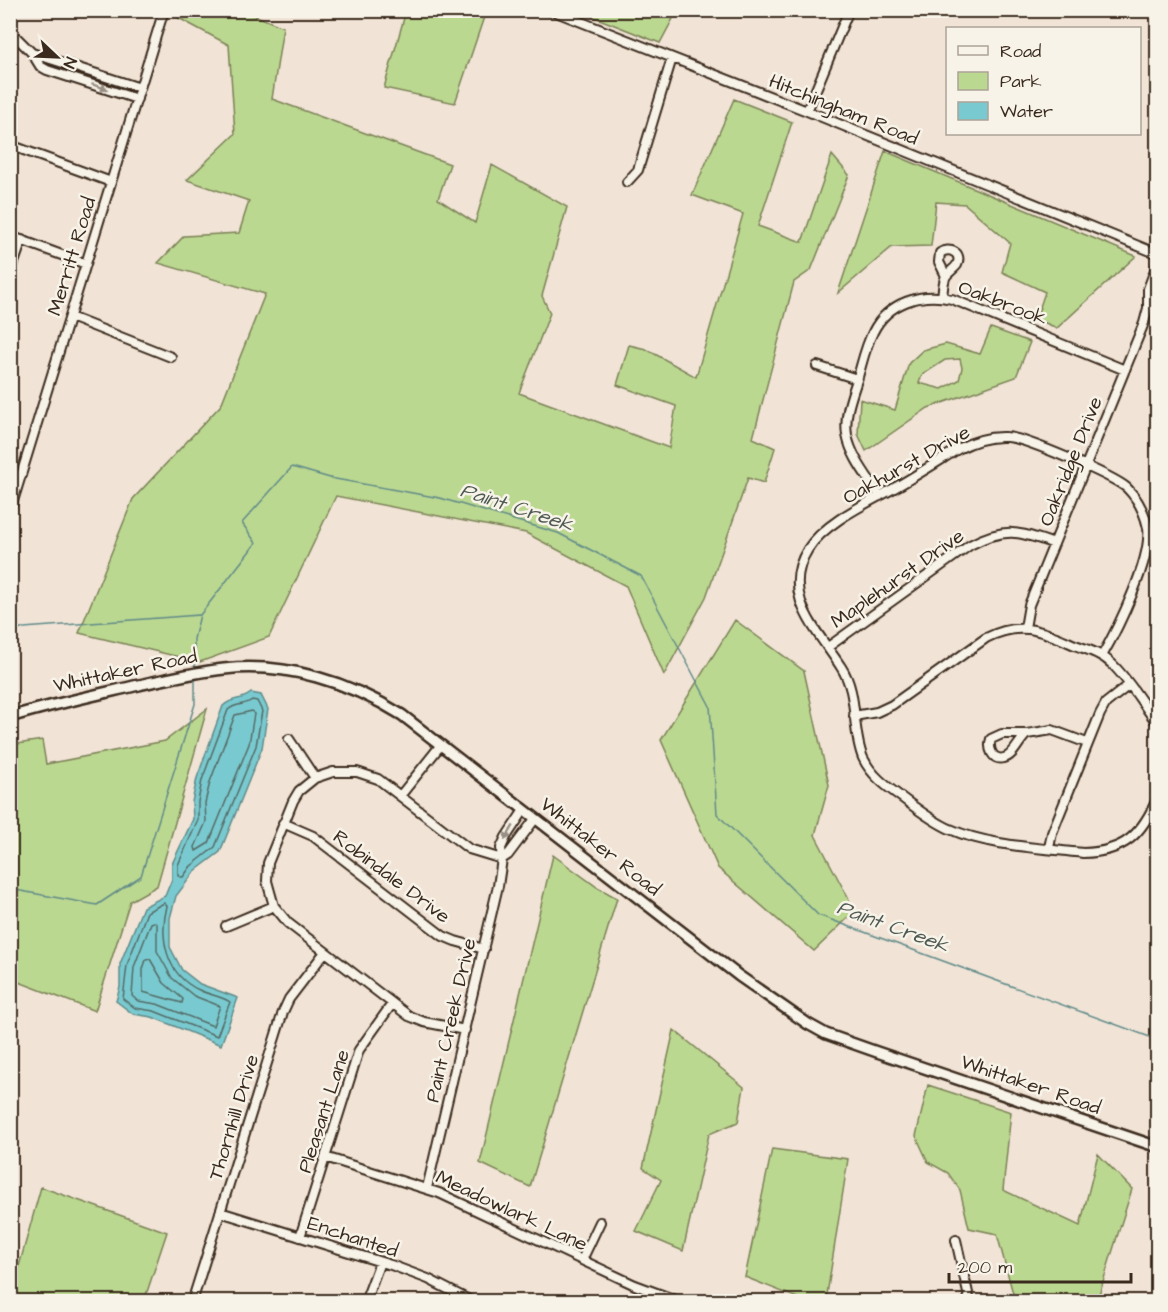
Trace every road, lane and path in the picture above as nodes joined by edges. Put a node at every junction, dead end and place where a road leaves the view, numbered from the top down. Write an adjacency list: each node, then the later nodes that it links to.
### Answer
1 (164, 10): 7 (street, Merritt Road)
2 (551, 10): 6 (street, Hitchingham Road)
3 (849, 10): 9 (street)
4 (10, 31): 5 (street)
5 (32, 52): 7 (street); 8 (street, one-way to 8)
6 (672, 58): 9 (street, Hitchingham Road); 12 (street)
7 (140, 88): 8 (street, Merritt Road)
8 (137, 99): 11 (street, Merritt Road)
9 (807, 111): 15 (street, Hitchingham Road)
10 (10, 145): 11 (street)
11 (111, 182): 17 (street, Merritt Road)
12 (627, 182)
13 (10, 236): 14 (street)
14 (22, 240): 17 (street); 18 (street)
15 (1158, 254)
16 (1158, 262): 22 (street, Oakridge Drive)
17 (86, 264): 23 (street, Merritt Road)
18 (10, 274)
19 (946, 276): 21 (street)
20 (1158, 294): 22 (street, Oakridge Drive)
21 (942, 297): 26 (street, Oakbrook); 27 (street, Oakbrook)
22 (1148, 308): 26 (street, Oakridge Drive)
23 (70, 317): 24 (street); 30 (street, Merritt Road)
24 (171, 357)
25 (817, 366): 27 (street)
26 (1125, 370): 28 (street, Oakridge Drive)
27 (857, 379): 29 (street, Oakbrook)
28 (1086, 466): 29 (street, Oakhurst Drive); 31 (street, Oakridge Drive); 34 (street, Oakhurst Drive)
29 (880, 496): 33 (street, Oakhurst Drive)
30 (10, 511)
31 (1054, 544): 32 (street, Oakridge Drive); 33 (street, Maplehurst Drive)
32 (1025, 628): 34 (street); 36 (street)
33 (828, 647): 36 (street, Oakhurst Drive)
34 (1102, 656): 35 (street)
35 (1129, 685): 38 (street); 41 (street)
36 (854, 716): 49 (street, Oakhurst Drive)
37 (10, 717): 42 (main road, Whittaker Road)
38 (1158, 724)
39 (1027, 734): 39 (street); 41 (street)
40 (289, 739): 43 (street)
41 (1088, 742): 49 (street)
42 (440, 746): 44 (street); 46 (main road, Whittaker Road)
43 (315, 778): 44 (street); 48 (street)
44 (400, 796): 50 (street)
45 (1158, 797): 49 (street, Oakhurst Drive)
46 (524, 810): 47 (main road, Whittaker Road); 50 (street, Paint Creek Drive, one-way to 50)
47 (535, 819): 50 (street, Paint Creek Drive); 57 (main road, Whittaker Road)
48 (283, 823): 51 (street); 53 (street, Robindale Drive)
49 (1049, 848)
50 (502, 859): 53 (street, Paint Creek Drive)
51 (274, 906): 52 (street); 54 (street)
52 (226, 926)
53 (484, 949): 56 (street, Paint Creek Drive)
54 (325, 952): 55 (street); 60 (street, Thornhill Drive)
55 (392, 1004): 56 (street); 58 (street, Pleasant Lane)
56 (465, 1030): 59 (street, Paint Creek Drive)
57 (1158, 1146)
58 (325, 1157): 59 (street, Meadowlark Lane); 62 (street, Pleasant Lane)
59 (427, 1188): 64 (street, Meadowlark Lane)
60 (220, 1212): 62 (street, Enchanted); 66 (street, Thornhill Drive)
61 (600, 1222): 64 (street)
62 (300, 1237): 65 (street, Enchanted)
63 (956, 1240): 70 (street)
64 (582, 1260): 69 (street, Meadowlark Lane)
65 (380, 1262): 67 (street); 68 (street, Enchanted)
66 (192, 1302)
67 (365, 1302)
68 (473, 1302)
69 (681, 1302)
70 (970, 1302)

